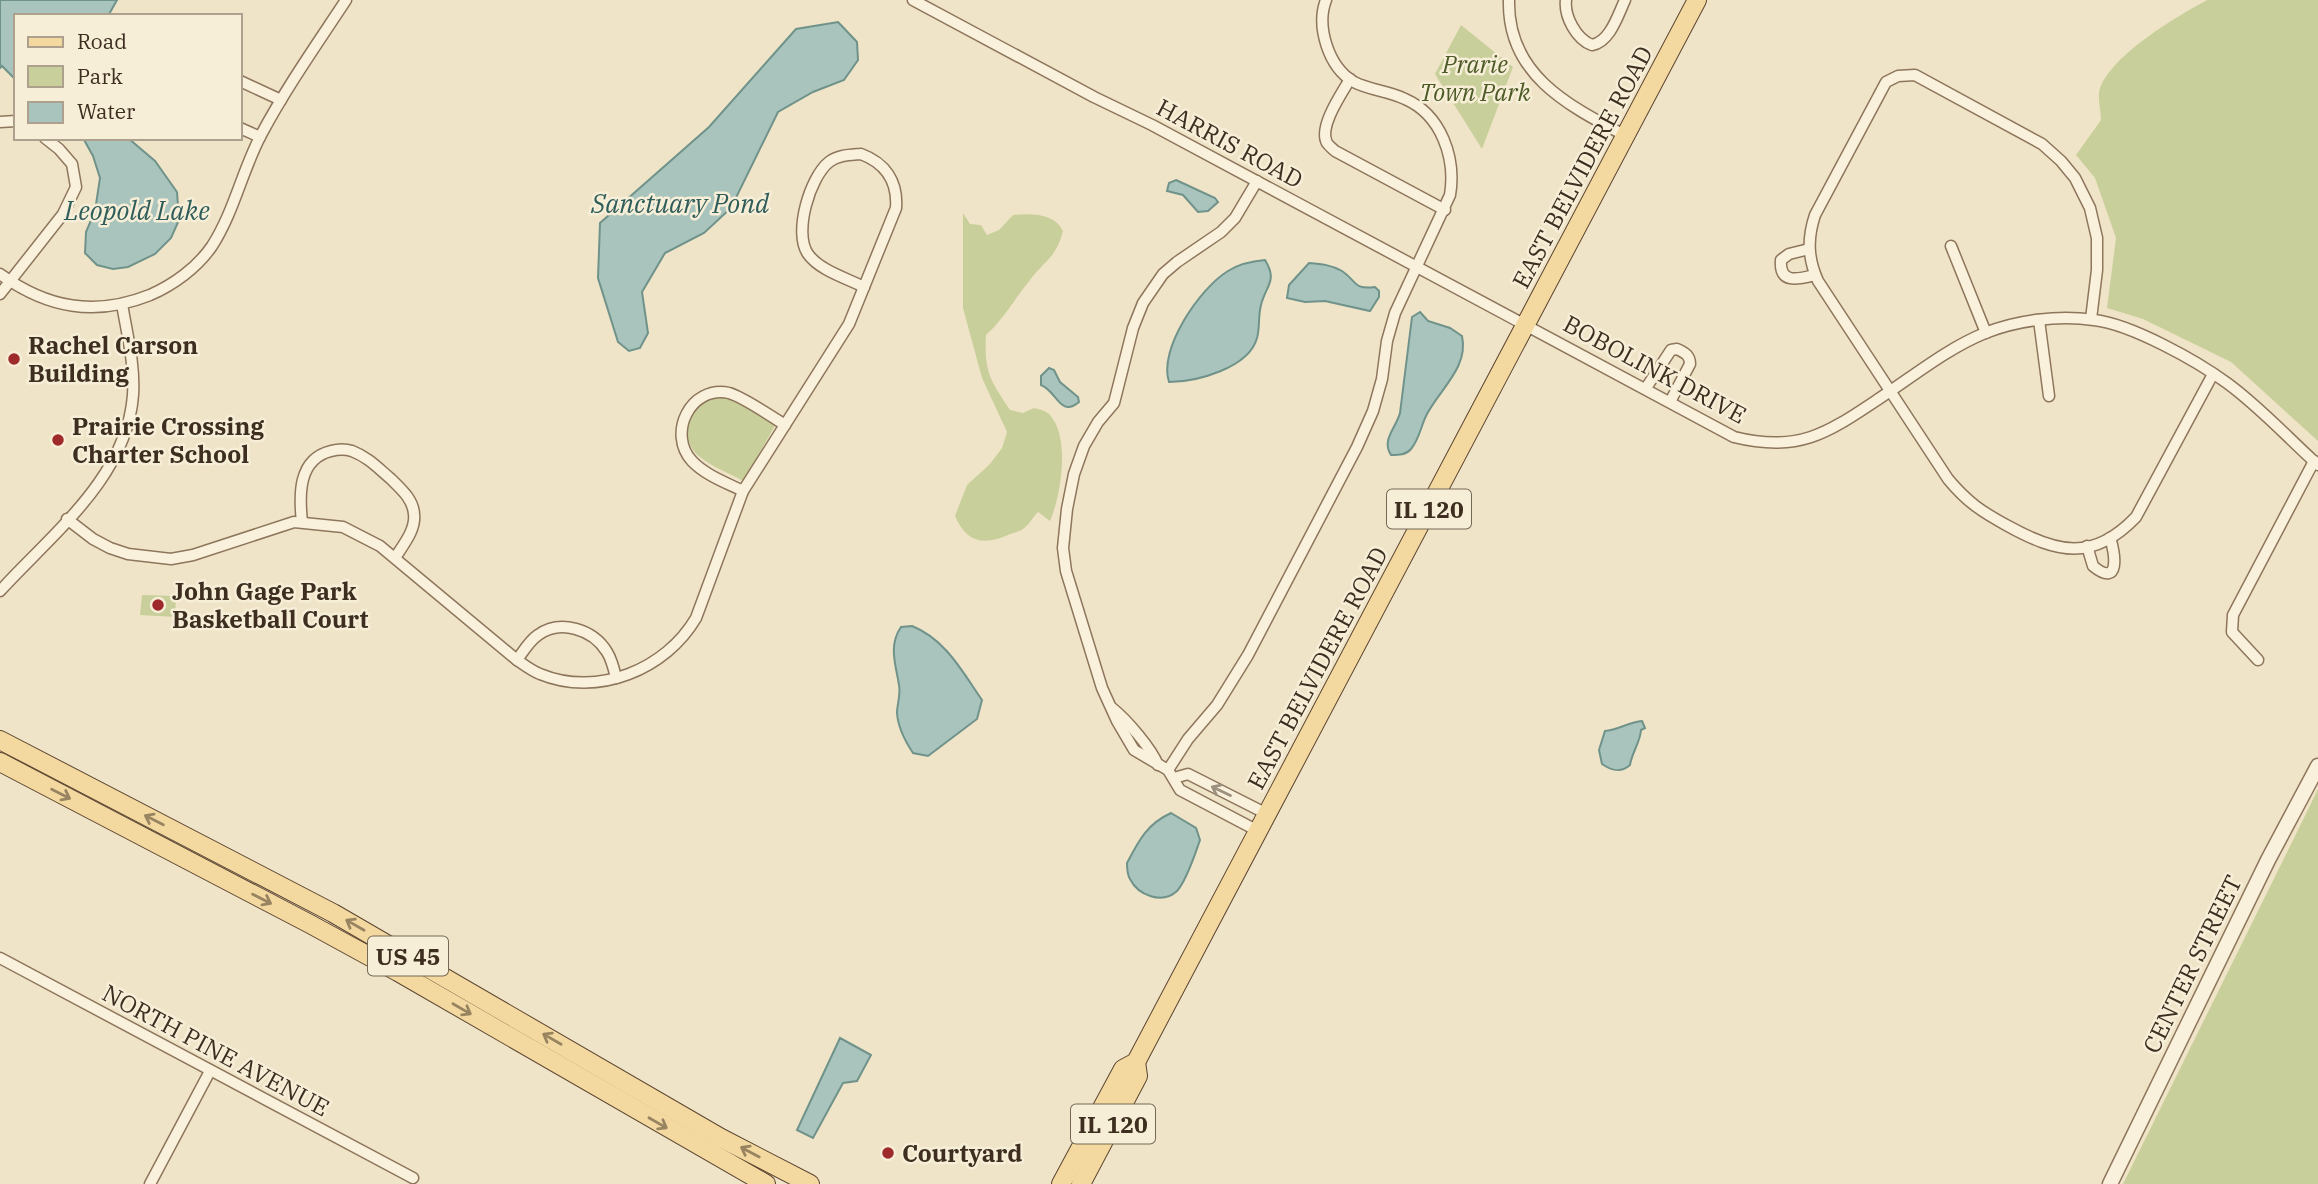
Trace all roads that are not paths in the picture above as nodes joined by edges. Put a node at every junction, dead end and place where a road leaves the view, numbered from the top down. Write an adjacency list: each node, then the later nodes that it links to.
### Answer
1 (346, 0): 10 (street)
2 (912, 0): 15 (street, HARRIS ROAD)
3 (1326, 0): 8 (street)
4 (1509, 0): 12 (street)
5 (1566, 0): 6 (street)
6 (1625, 0)
7 (1697, 0): 12 (main road, EAST BELVIDERE ROAD / IL 120)
8 (1350, 79): 16 (street); 16 (street)
9 (242, 82): 10 (street)
10 (281, 100): 13 (street)
11 (242, 129): 13 (street)
12 (1626, 136): 28 (main road, EAST BELVIDERE ROAD / IL 120)
13 (260, 137): 25 (street)
14 (48, 140): 22 (street)
15 (1257, 181): 19 (street, HARRIS ROAD); 50 (street)
16 (1445, 210): 19 (street)
17 (1951, 246): 29 (street)
18 (1810, 249): 21 (street); 21 (street); 26 (street)
19 (1416, 265): 28 (street, HARRIS ROAD); 50 (street)
20 (0, 274): 22 (street)
21 (1815, 275): 32 (street)
22 (10, 281): 24 (street); 25 (street)
23 (864, 286): 23 (street); 35 (street)
24 (0, 294)
25 (122, 304): 38 (street)
26 (2091, 319): 27 (street, BOBOLINK DRIVE); 30 (street, BOBOLINK DRIVE)
27 (2039, 320): 29 (street, BOBOLINK DRIVE); 33 (street)
28 (1527, 325): 31 (street, BOBOLINK DRIVE); 51 (main road, EAST BELVIDERE ROAD / IL 120)
29 (1986, 333): 32 (street, BOBOLINK DRIVE)
30 (2213, 374): 36 (street, BOBOLINK DRIVE); 40 (street)
31 (1646, 388): 34 (street, BOBOLINK DRIVE); 34 (street)
32 (1890, 391): 34 (street, BOBOLINK DRIVE); 41 (street)
33 (2049, 396)
34 (1670, 402)
35 (785, 425): 37 (street); 37 (street)
36 (2316, 463): 45 (street)
37 (743, 491): 46 (street)
38 (67, 519): 39 (street); 43 (street)
39 (302, 522): 42 (street); 42 (street)
40 (2110, 538): 41 (street); 41 (street)
41 (2087, 546)
42 (395, 558): 44 (street)
43 (0, 591)
44 (517, 660): 46 (street); 46 (street)
45 (2258, 660)
46 (616, 678)
47 (0, 740): 59 (main road, US 45, one-way to 47)
48 (0, 762): 58 (main road, US 45, one-way to 58)
49 (2318, 766): 62 (street, CENTER STREET)
50 (1167, 771): 51 (street, one-way to 50); 52 (street)
51 (1268, 814): 52 (main road, EAST BELVIDERE ROAD / IL 120)
52 (1258, 831): 54 (main road, EAST BELVIDERE ROAD / IL 120)
53 (0, 958): 55 (street, NORTH PINE AVENUE)
54 (1136, 1062): 60 (main road, EAST BELVIDERE ROAD); 61 (main road, EAST BELVIDERE ROAD / IL 120)
55 (210, 1071): 56 (street, NORTH PINE AVENUE); 57 (street)
56 (413, 1178)
57 (150, 1184)
58 (766, 1184)
59 (810, 1184)
60 (1061, 1184)
61 (1081, 1184)
62 (2110, 1184)

